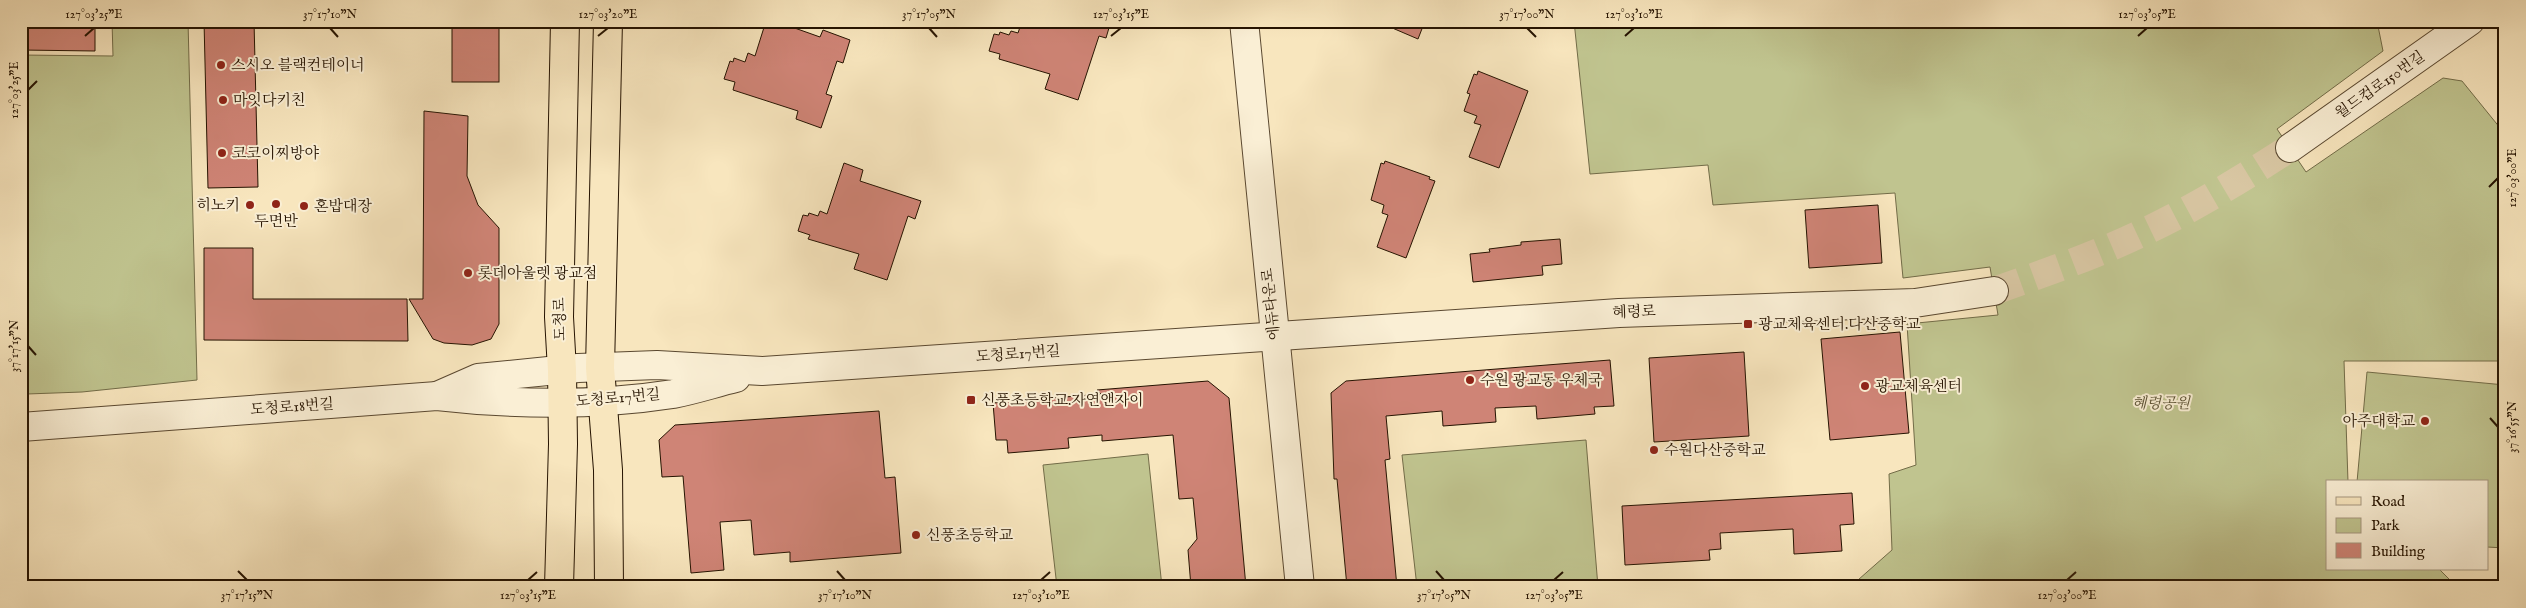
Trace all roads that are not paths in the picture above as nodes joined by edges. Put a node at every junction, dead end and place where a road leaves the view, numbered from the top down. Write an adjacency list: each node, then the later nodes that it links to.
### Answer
1 (565, 21): 9 (main road, 도청로)
2 (608, 21): 8 (main road)
3 (1244, 21): 7 (street, 에듀타운로)
4 (2470, 21): 5 (street, 월드컵로150번길)
5 (2290, 148)
6 (1994, 291): 7 (street, 혜령로)
7 (1274, 337): 10 (street, 도청로17번길); 17 (street, 에듀타운로)
8 (600, 368): 9 (street, 도청로17번길); 10 (street, 도청로17번길); 12 (main road)
9 (562, 370): 11 (street, 도청로17번길); 13 (main road, 도청로)
10 (762, 371): 12 (street, 도청로17번길)
11 (437, 396): 13 (street, 도청로18번길); 14 (street, 도청로18번길)
12 (601, 400): 13 (street, 도청로17번길); 16 (main road)
13 (562, 404): 15 (main road, 도청로)
14 (21, 427)
15 (559, 587)
16 (609, 587)
17 (1300, 587)

